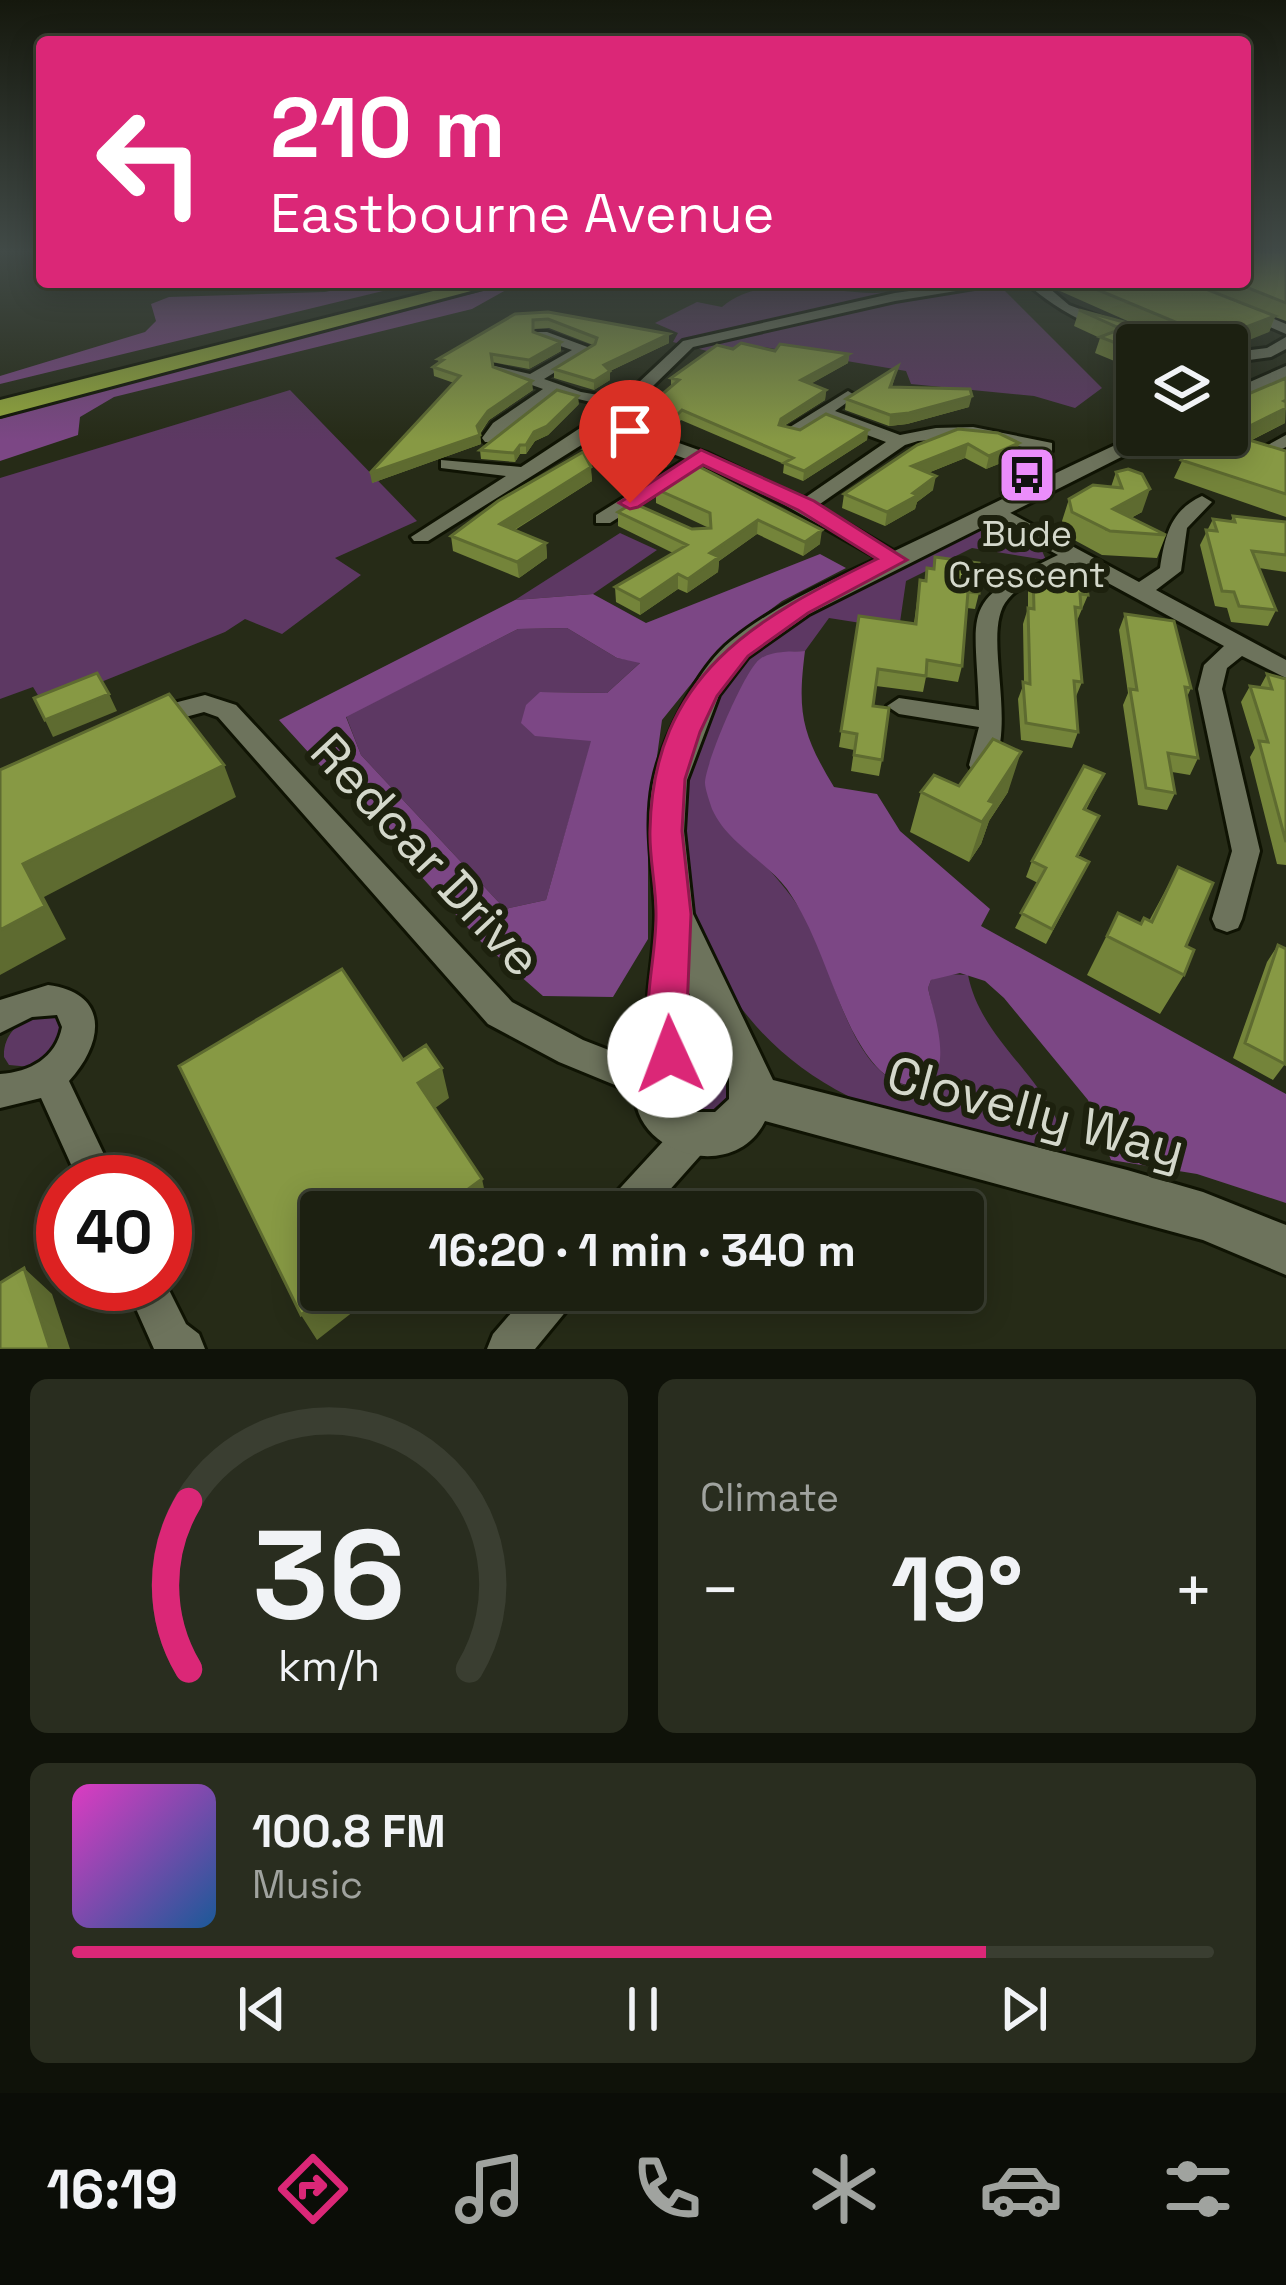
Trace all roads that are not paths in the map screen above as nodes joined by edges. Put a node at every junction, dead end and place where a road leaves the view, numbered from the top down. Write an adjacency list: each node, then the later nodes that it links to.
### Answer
1 (310, 315): 15 (highway)
2 (366, 315): 18 (highway)
3 (813, 315): 17 (street)
4 (1083, 315): 6 (street)
5 (1248, 315): 7 (street)
6 (1116, 327)
7 (1285, 333): 9 (street)
8 (542, 335): 12 (street)
9 (1248, 355)
10 (501, 369): 12 (street)
11 (1286, 372): 14 (street)
12 (531, 380): 13 (street)
13 (554, 389): 17 (street); 22 (street)
14 (1248, 390)
15 (0, 392)
16 (848, 396): 19 (street)
17 (626, 405): 20 (street)
18 (0, 408)
19 (821, 412): 21 (street); 24 (street)
20 (605, 423): 28 (street); 30 (street)
21 (791, 432)
22 (491, 438)
23 (1286, 440): 27 (street)
24 (899, 441): 25 (street); 32 (street)
25 (1046, 447)
26 (1116, 453): 33 (street)
27 (1257, 456)
28 (701, 457): 32 (street); 34 (street)
29 (447, 464): 30 (street)
30 (523, 473): 35 (street)
31 (1202, 502): 38 (street)
32 (806, 505): 37 (street)
33 (994, 512): 36 (street); 37 (street)
34 (603, 519)
35 (421, 537)
36 (1072, 556): 38 (street); 42 (street)
37 (895, 560): 45 (street)
38 (1140, 591): 39 (street)
39 (1240, 646): 40 (street); 46 (street)
40 (1286, 670)
41 (899, 706): 42 (street)
42 (990, 720): 44 (street)
43 (124, 731): 48 (street, Redcar Drive)
44 (982, 765)
45 (674, 914): 48 (street); 50 (street)
46 (1227, 919)
47 (0, 1018): 49 (street)
48 (663, 1070): 50 (street, Clovelly Way); 52 (street)
49 (49, 1076): 51 (street); 53 (street)
50 (747, 1078): 52 (street); 55 (street, Clovelly Way)
51 (0, 1091)
52 (694, 1135): 54 (street)
53 (86, 1155)
54 (645, 1191)
55 (1286, 1250)
56 (158, 1311): 58 (street)
57 (540, 1311): 59 (street)
58 (184, 1349)
59 (508, 1349)

